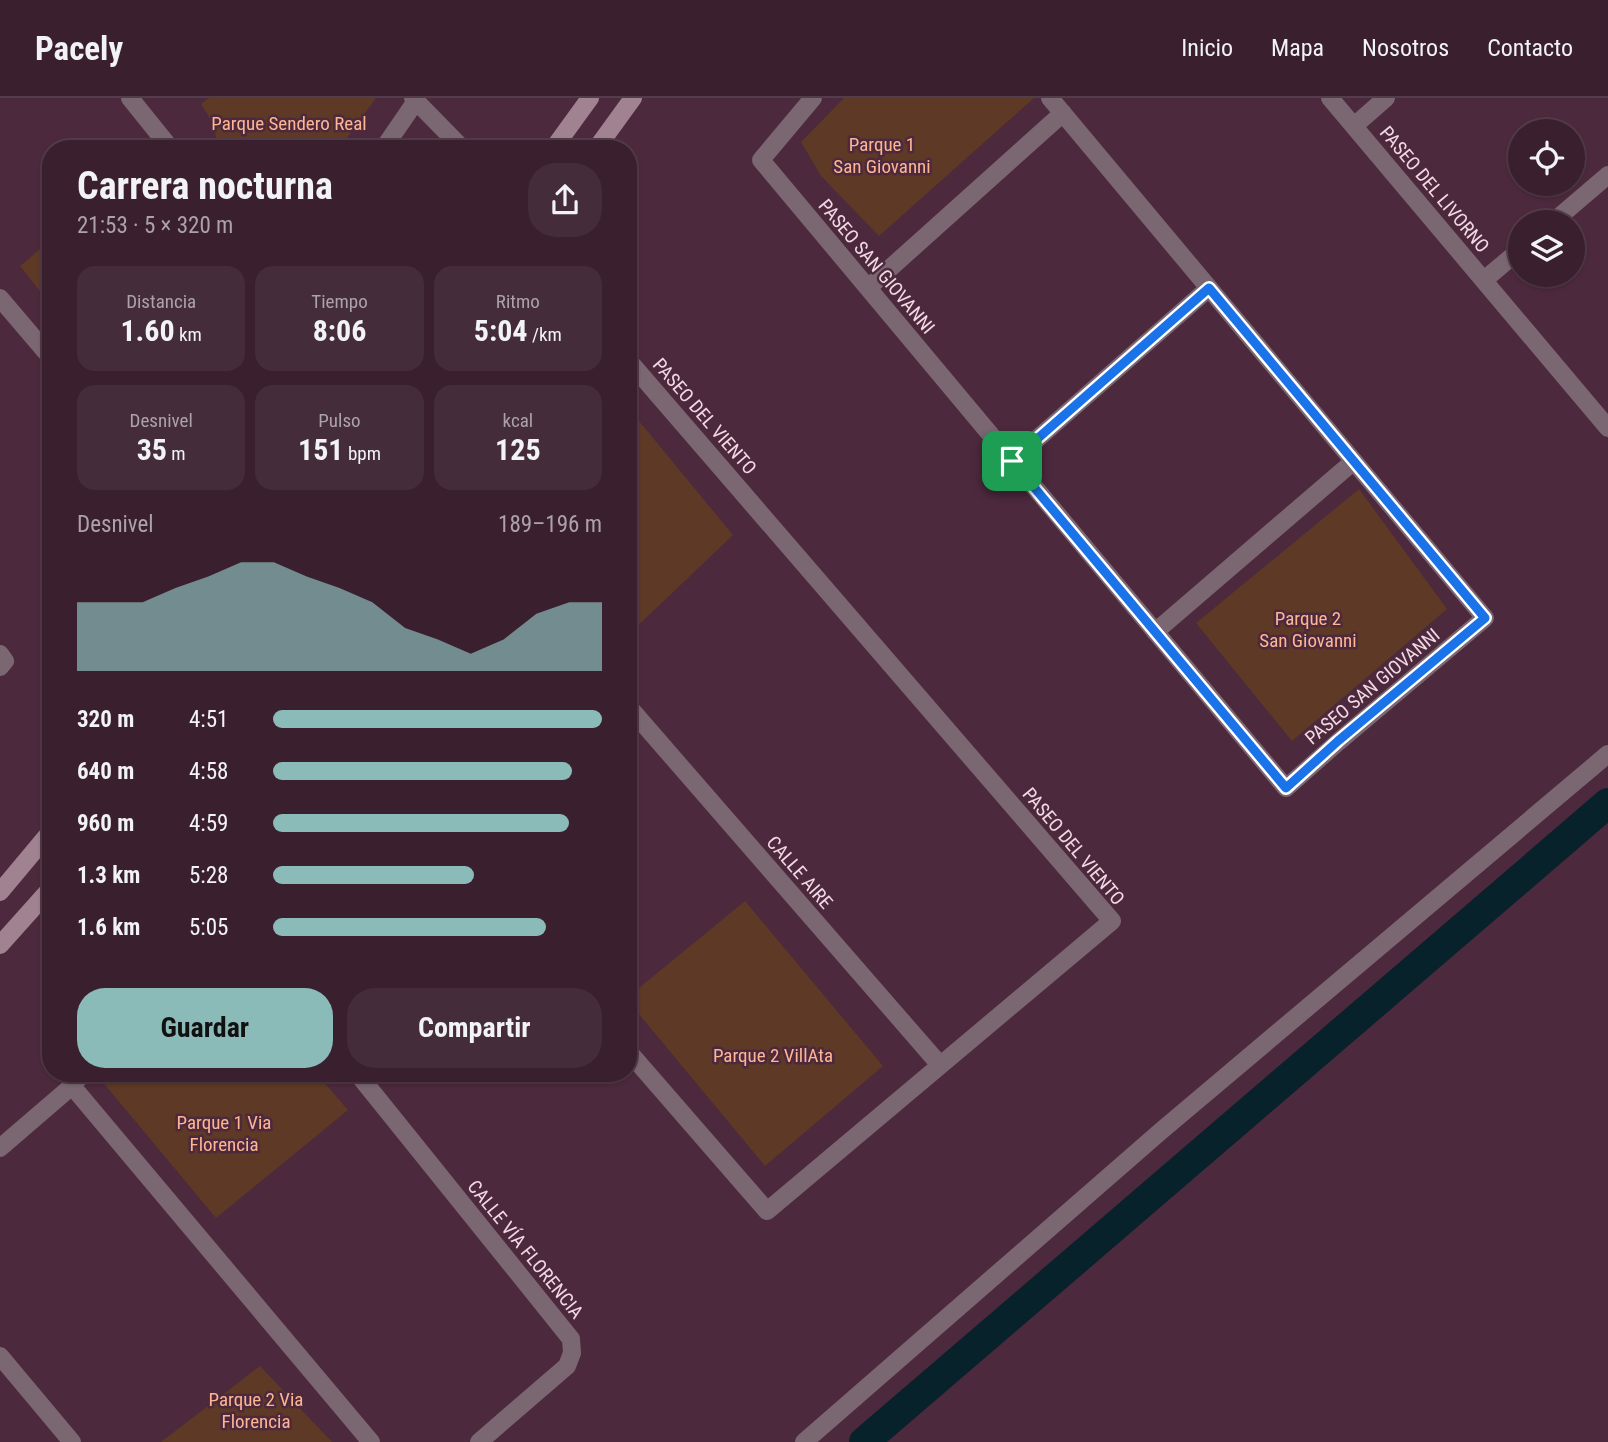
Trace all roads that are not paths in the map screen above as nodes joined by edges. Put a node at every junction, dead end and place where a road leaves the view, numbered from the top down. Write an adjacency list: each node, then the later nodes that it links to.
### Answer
1 (130, 98): 11 (street)
2 (590, 98): 14 (main road)
3 (633, 98): 15 (main road)
4 (813, 98): 20 (street, PASEO SAN GIOVANNI)
5 (1050, 98): 9 (street, PASEO SAN GIOVANNI)
6 (1330, 98): 10 (street, PASEO DEL LIVORNO)
7 (1386, 98): 10 (street, PASEO DEL LIVORNO)
8 (415, 100): 12 (street); 13 (street)
9 (1063, 113): 20 (street); 21 (street, PASEO SAN GIOVANNI)
10 (1354, 126): 19 (street, PASEO DEL LIVORNO)
11 (164, 140)
12 (389, 140)
13 (454, 140)
14 (560, 140)
15 (603, 140)
16 (1608, 176): 17 (street)
17 (1567, 210)
18 (1508, 260): 19 (street, PASEO DEL LIVORNO)
19 (1484, 280): 25 (street, PASEO DEL LIVORNO)
20 (867, 288): 26 (street, PASEO SAN GIOVANNI)
21 (1209, 288): 26 (street); 27 (street, PASEO SAN GIOVANNI)
22 (0, 298): 23 (street)
23 (42, 347)
24 (637, 370): 38 (street, PASEO DEL VIENTO)
25 (1608, 428)
26 (1012, 461): 28 (street, PASEO SAN GIOVANNI)
27 (1354, 461): 28 (street); 28 (street, PASEO SAN GIOVANNI)
28 (1155, 632)
29 (0, 654): 30 (street)
30 (0, 667)
31 (637, 716): 38 (street, CALLE AIRE)
32 (1608, 754): 47 (street)
33 (42, 842): 34 (main road)
34 (0, 892)
35 (42, 898): 36 (main road)
36 (0, 945)
37 (637, 1061): 38 (street, PASEO DEL VIENTO)
38 (940, 1065)
39 (74, 1082): 42 (street)
40 (79, 1082): 45 (street)
41 (364, 1082): 46 (street, CALLE VÍA FLORENCIA)
42 (0, 1148)
43 (0, 1356): 44 (street)
44 (72, 1442)
45 (370, 1442)
46 (480, 1442)
47 (804, 1442)

